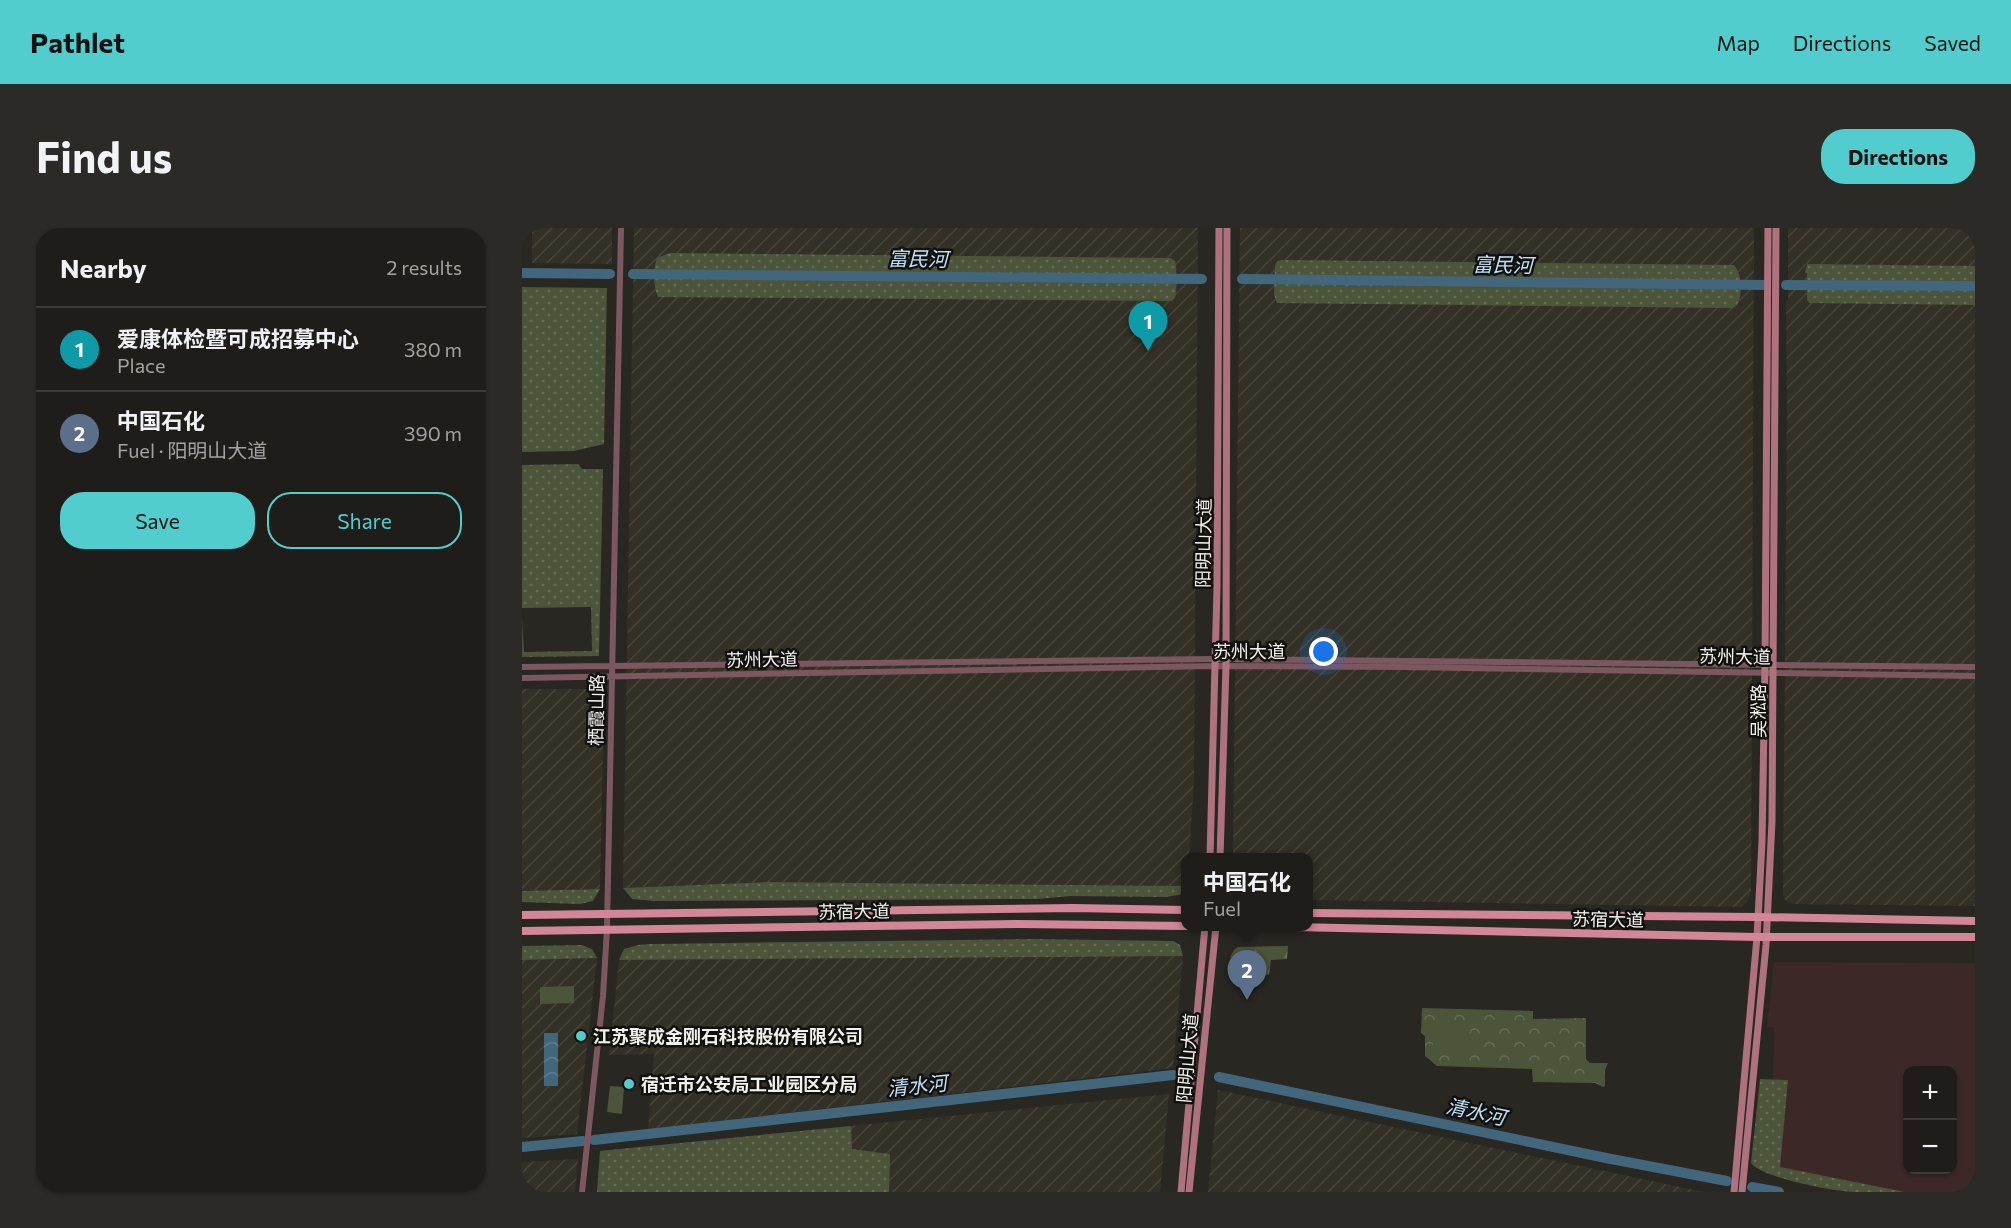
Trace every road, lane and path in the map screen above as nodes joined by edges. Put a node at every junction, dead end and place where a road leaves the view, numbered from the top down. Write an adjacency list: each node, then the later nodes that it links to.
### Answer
1 (621, 228): 8 (street, 栖霞山路)
2 (1219, 228): 6 (main road, 阳明山大道)
3 (1227, 228): 7 (main road, 阳明山大道)
4 (1768, 228): 11 (main road, 吴淞路)
5 (1776, 228): 11 (main road, 吴淞路)
6 (1215, 662): 7 (street, 苏州大道); 8 (street, 苏州大道); 12 (street, 苏州大道); 15 (main road, 阳明山大道)
7 (1226, 662): 11 (street, 苏州大道); 16 (main road, 阳明山大道)
8 (612, 666): 9 (street, 苏州大道); 12 (street, 栖霞山路)
9 (522, 667)
10 (1975, 667): 11 (street, 苏州大道)
11 (1769, 668): 13 (street, 苏州大道); 21 (main road, 吴淞路); 22 (main road, 吴淞路)
12 (612, 676): 14 (street, 苏州大道); 18 (street, 栖霞山路)
13 (1975, 676)
14 (522, 678)
15 (1210, 853)
16 (1220, 853)
17 (1181, 910): 18 (main road, 苏宿大道)
18 (608, 913): 20 (main road, 苏宿大道); 26 (street, 栖霞山路)
19 (1313, 913): 21 (main road, 苏宿大道)
20 (522, 915)
21 (1758, 917): 22 (main road, 苏宿大道); 30 (main road, 吴淞路)
22 (1767, 917): 23 (main road, 苏宿大道); 31 (main road, 吴淞路)
23 (1975, 921)
24 (1181, 926): 26 (main road, 苏宿大道)
25 (1313, 928): 30 (main road, 苏宿大道)
26 (608, 929): 27 (main road, 苏宿大道); 33 (street, 栖霞山路)
27 (522, 931)
28 (1205, 931): 34 (main road, 阳明山大道)
29 (1216, 931): 35 (main road, 阳明山大道)
30 (1757, 937): 31 (main road, 苏宿大道); 36 (main road, 吴淞路)
31 (1767, 937): 32 (main road, 苏宿大道); 37 (main road, 吴淞路)
32 (1975, 937)
33 (582, 1192)
34 (1182, 1192)
35 (1189, 1192)
36 (1734, 1192)
37 (1742, 1192)

